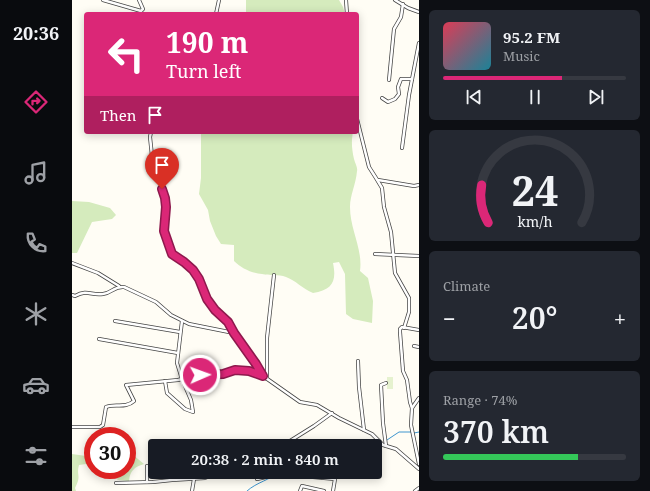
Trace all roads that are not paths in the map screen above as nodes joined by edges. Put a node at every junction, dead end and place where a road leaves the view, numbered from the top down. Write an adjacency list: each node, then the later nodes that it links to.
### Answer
1 (103, 0): 2 (street)
2 (139, 0)
3 (219, 0): 7 (street)
4 (346, 0): 8 (street)
5 (395, 0): 6 (street)
6 (403, 4): 9 (street); 12 (street)
7 (216, 12)
8 (347, 12)
9 (419, 12)
10 (419, 43): 11 (street)
11 (412, 79): 13 (street); 16 (street)
12 (389, 80)
13 (382, 98)
14 (359, 127): 17 (street)
15 (151, 134): 31 (street)
16 (402, 148)
17 (378, 180): 18 (street); 20 (street)
18 (419, 185)
19 (375, 254): 20 (street)
20 (393, 254): 21 (street); 28 (street)
21 (419, 256)
22 (72, 263): 24 (street)
23 (274, 276): 39 (street)
24 (118, 286): 25 (street); 27 (street)
25 (73, 297)
26 (115, 321): 30 (street)
27 (182, 321): 30 (street); 31 (street)
28 (404, 328): 29 (street); 43 (street)
29 (419, 330)
30 (180, 332): 35 (street)
31 (234, 333): 37 (street)
32 (99, 339): 35 (street)
33 (414, 346): 34 (street)
34 (419, 347)
35 (178, 353): 38 (street)
36 (358, 361): 46 (street)
37 (263, 376): 38 (street); 39 (street)
38 (182, 377): 40 (street); 40 (street)
39 (267, 379): 44 (street)
40 (165, 381): 45 (street)
41 (386, 383): 48 (street)
42 (419, 398): 43 (street)
43 (412, 408): 49 (street)
44 (332, 413): 46 (street); 47 (street)
45 (72, 427)
46 (364, 430): 48 (street)
47 (293, 439)
48 (385, 445): 49 (street)
49 (418, 465): 51 (street)
50 (147, 466): 54 (street)
51 (419, 469)
52 (194, 479): 54 (street); 57 (street)
53 (335, 479): 60 (street)
54 (147, 482): 55 (street)
55 (116, 483)
56 (419, 488): 61 (street)
57 (192, 491)
58 (300, 491): 59 (street)
59 (324, 491)
60 (333, 491)
61 (415, 491)

